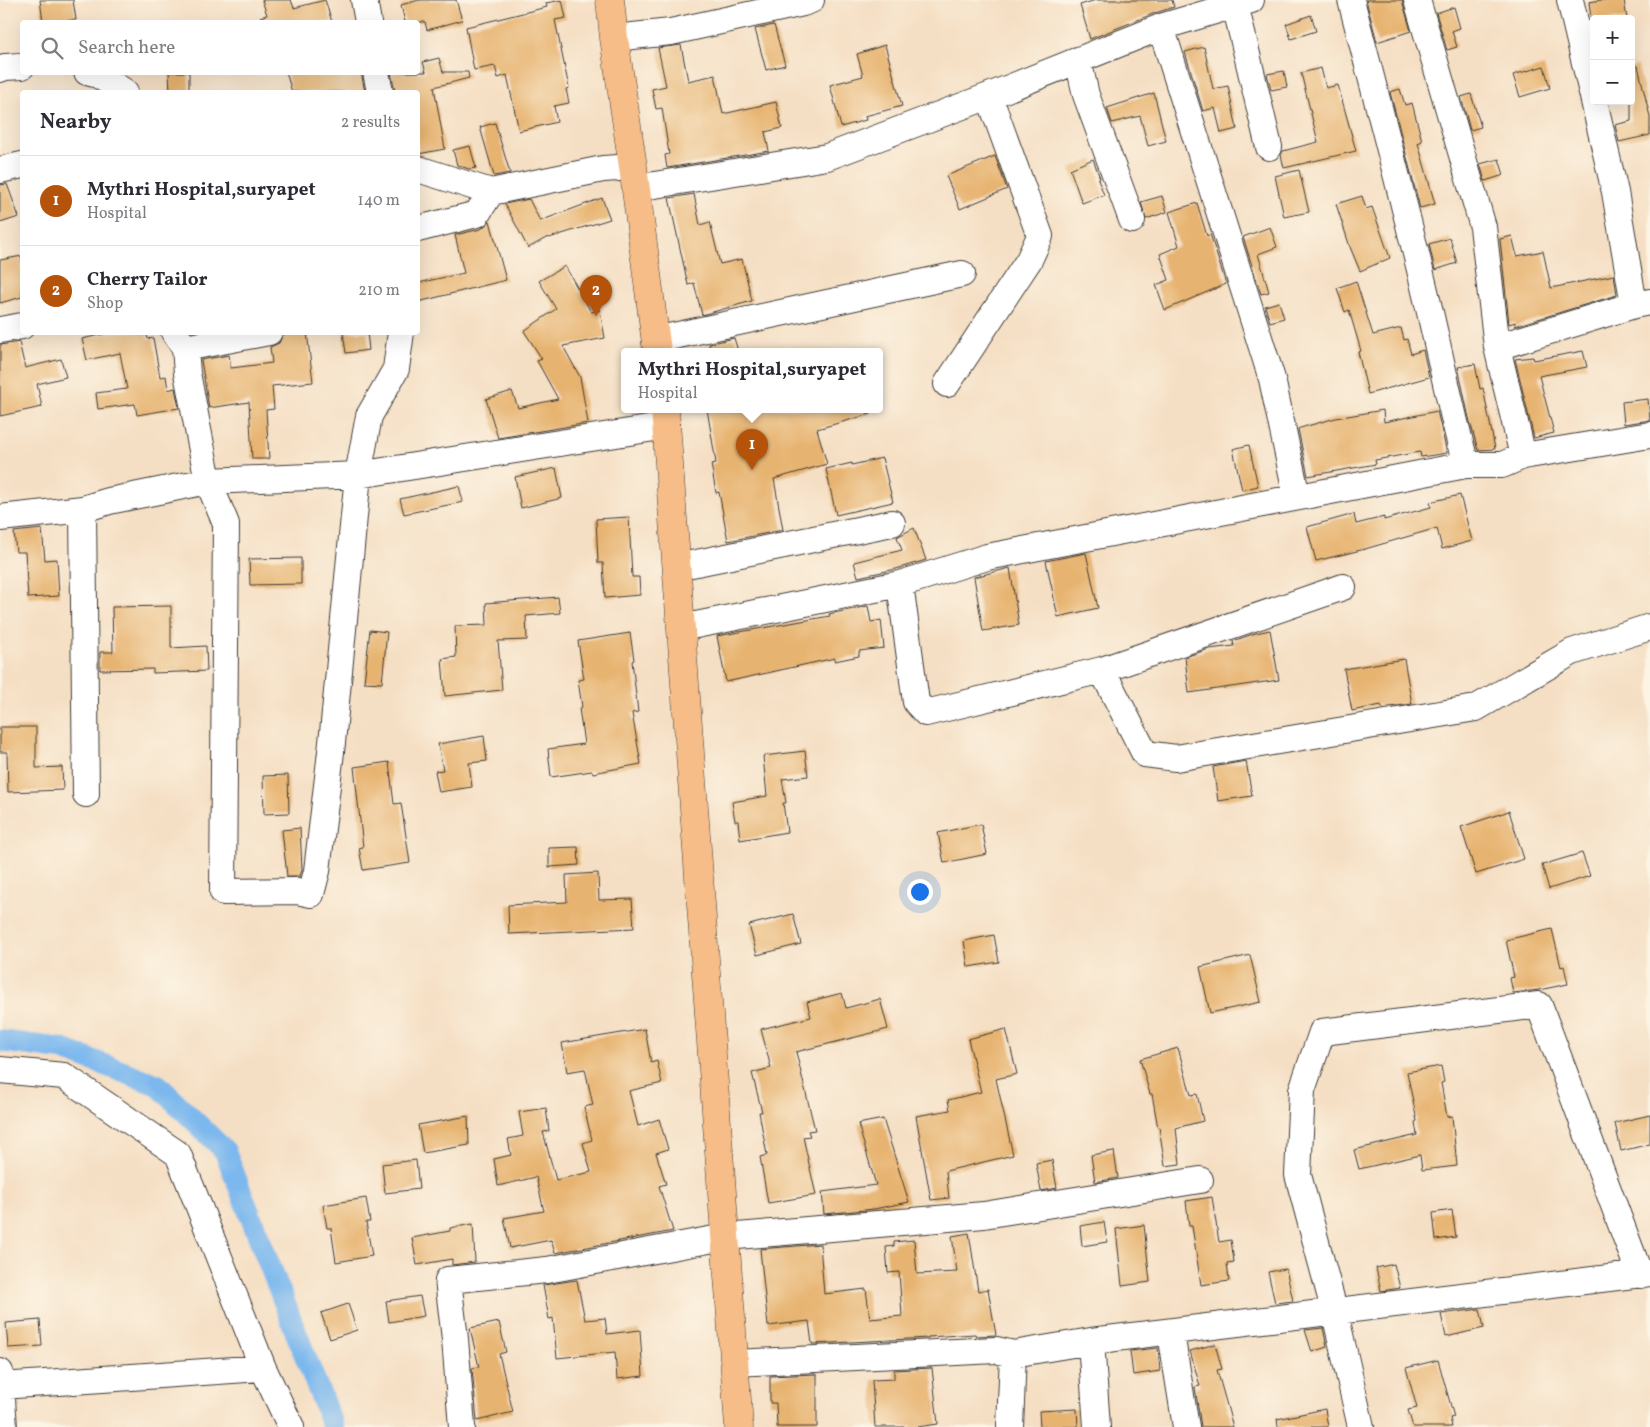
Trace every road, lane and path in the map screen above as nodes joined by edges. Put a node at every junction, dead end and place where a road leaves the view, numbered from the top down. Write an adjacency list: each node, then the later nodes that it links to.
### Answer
1 (364, 0): 8 (street)
2 (610, 0): 10 (main road)
3 (811, 0): 10 (street)
4 (1351, 0): 42 (street)
5 (1417, 0): 37 (street)
6 (1570, 0): 16 (street)
7 (1240, 2): 9 (street); 21 (street)
8 (368, 20)
9 (1161, 27): 11 (street); 45 (street)
10 (614, 38): 25 (main road)
11 (1078, 60): 19 (street); 27 (street)
12 (20, 66): 13 (street)
13 (0, 69)
14 (98, 75): 17 (street)
15 (377, 75): 18 (street)
16 (1590, 84)
17 (122, 90)
18 (380, 90)
19 (989, 96): 25 (street); 38 (street)
20 (1595, 105): 30 (street)
21 (1269, 147)
22 (20, 165): 23 (street)
23 (0, 170)
24 (420, 170): 26 (street)
25 (634, 178): 26 (street); 36 (main road)
26 (491, 192): 28 (street)
27 (1132, 220)
28 (420, 228)
29 (962, 274): 36 (street)
30 (1642, 303): 37 (street)
31 (20, 326): 32 (street)
32 (0, 330)
33 (235, 335): 35 (street)
34 (401, 335): 43 (street)
35 (179, 340): 44 (street)
36 (656, 346)
37 (1497, 347): 41 (street)
38 (947, 384)
39 (666, 417): 43 (street); 49 (main road)
40 (1650, 435): 41 (street)
41 (1523, 456): 42 (street)
42 (1466, 465): 45 (street)
43 (358, 475): 44 (street); 44 (street)
44 (208, 481): 46 (street)
45 (1297, 497): 50 (street)
46 (83, 509): 47 (street); 55 (street)
47 (0, 518)
48 (892, 523): 49 (street)
49 (677, 567): 53 (main road)
50 (900, 584): 53 (street); 54 (street)
51 (1343, 587): 54 (street)
52 (1650, 627): 54 (street)
53 (681, 628): 58 (main road)
54 (1102, 670)
55 (86, 794)
56 (0, 1070): 65 (street)
57 (1200, 1180): 58 (street)
58 (725, 1237): 64 (main road); 69 (street)
59 (1645, 1274): 60 (street); 60 (street)
60 (1335, 1313): 61 (street); 74 (street)
61 (1171, 1333): 62 (street); 73 (street)
62 (1092, 1341): 63 (street); 72 (street)
63 (1013, 1354): 64 (street); 71 (street)
64 (735, 1363): 70 (main road)
65 (263, 1368): 66 (street); 68 (street)
66 (1, 1379): 67 (street)
67 (4, 1427)
68 (291, 1427)
69 (462, 1427)
70 (739, 1427)
71 (1010, 1427)
72 (1097, 1427)
73 (1186, 1427)
74 (1361, 1427)

